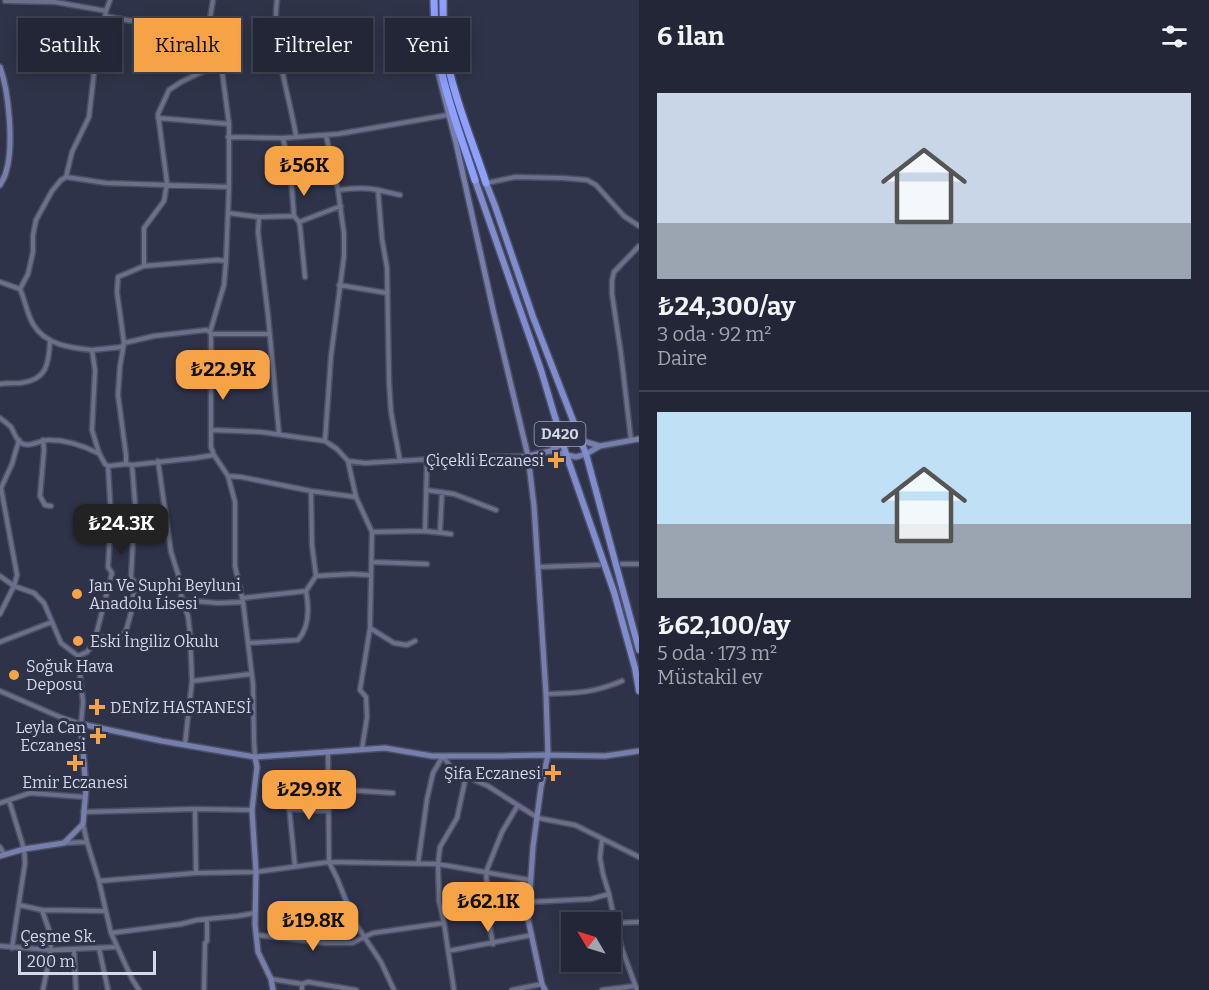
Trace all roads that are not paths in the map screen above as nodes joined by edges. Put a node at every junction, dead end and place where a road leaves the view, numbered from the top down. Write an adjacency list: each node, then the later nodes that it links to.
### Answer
1 (110, 0): 7 (street)
2 (213, 0): 9 (street)
3 (277, 0): 21 (street)
4 (434, 0): 10 (highway, D420)
5 (443, 0): 26 (highway)
6 (4, 1): 7 (street)
7 (106, 10): 8 (street)
8 (105, 16): 11 (street); 24 (street)
9 (210, 18)
10 (435, 18)
11 (134, 21)
12 (0, 67): 27 (street)
13 (202, 72): 18 (street)
14 (222, 72): 19 (street)
15 (438, 72): 17 (street)
16 (442, 72): 25 (highway, D420)
17 (448, 115): 20 (street); 69 (street)
18 (158, 118): 19 (street); 28 (street)
19 (229, 124): 22 (street)
20 (326, 135): 21 (street); 30 (street)
21 (296, 136): 23 (street)
22 (228, 137): 23 (street); 29 (street)
23 (283, 138): 35 (street)
24 (66, 177): 28 (street); 45 (street)
25 (475, 180): 62 (main road, D420)
26 (486, 183): 38 (street); 61 (main road)
27 (0, 185)
28 (167, 186): 29 (street); 41 (street)
29 (229, 188): 34 (street)
30 (339, 190): 31 (street); 33 (street)
31 (378, 190): 32 (street); 46 (street)
32 (400, 195)
33 (341, 206): 37 (street); 44 (street)
34 (228, 213): 36 (street); 40 (street)
35 (294, 216): 36 (street); 37 (street)
36 (259, 217): 48 (street)
37 (299, 222): 42 (street)
38 (639, 226)
39 (639, 246): 58 (street)
40 (226, 261): 41 (street); 47 (street)
41 (144, 266): 50 (street)
42 (305, 277)
43 (0, 282): 45 (street)
44 (339, 285): 46 (street); 60 (street)
45 (20, 289): 49 (street)
46 (387, 293): 73 (street)
47 (210, 333): 48 (street); 50 (street); 54 (street)
48 (269, 334): 55 (street)
49 (50, 340): 51 (street); 52 (street)
50 (124, 343): 51 (street); 74 (street)
51 (92, 350): 65 (street)
52 (0, 384)
53 (0, 418): 57 (street)
54 (212, 430): 55 (street); 68 (street)
55 (279, 434): 60 (street)
56 (639, 439): 58 (street)
57 (19, 440): 59 (street); 97 (street)
58 (631, 440): 63 (street)
59 (43, 441): 65 (street); 82 (street)
60 (325, 441): 72 (street)
61 (581, 441): 62 (street); 63 (street); 67 (main road)
62 (562, 442): 64 (street); 66 (main road, D420)
63 (600, 446): 67 (street)
64 (550, 451): 66 (street); 69 (street)
65 (99, 453): 76 (street)
66 (566, 454): 67 (street); 114 (main road, D420)
67 (586, 454): 108 (main road)
68 (214, 455): 71 (street); 77 (street)
69 (528, 456): 70 (street); 93 (street)
70 (427, 460): 73 (street); 78 (street)
71 (158, 461): 75 (street); 99 (street)
72 (348, 461): 73 (street); 81 (street)
73 (400, 461)
74 (126, 464): 75 (street); 76 (street)
75 (132, 465): 104 (street)
76 (108, 466): 104 (street)
77 (228, 476): 79 (street); 100 (street)
78 (426, 490): 80 (street); 84 (street)
79 (311, 491): 81 (street); 96 (street)
80 (442, 492): 83 (street); 86 (street)
81 (356, 497): 85 (street)
82 (51, 506)
83 (496, 510)
84 (426, 531): 85 (street); 86 (street)
85 (372, 532): 88 (street)
86 (440, 532): 87 (street)
87 (451, 534)
88 (372, 562): 89 (street); 94 (street)
89 (427, 564)
90 (622, 564): 91 (street)
91 (639, 564)
92 (599, 566): 93 (street)
93 (538, 567): 115 (street)
94 (370, 575): 96 (street); 103 (street)
95 (0, 576): 97 (street)
96 (316, 576): 98 (street)
97 (14, 586): 101 (street); 102 (street)
98 (306, 591): 100 (street); 107 (street)
99 (182, 600): 100 (street); 111 (street)
100 (243, 600): 107 (street)
101 (0, 614)
102 (52, 622): 106 (street); 109 (street)
103 (370, 628): 105 (street); 118 (street)
104 (97, 636): 109 (street)
105 (415, 641)
106 (0, 642)
107 (248, 643): 110 (street)
108 (639, 650)
109 (78, 656): 116 (street)
110 (251, 674): 111 (street); 123 (street)
111 (192, 681): 117 (street)
112 (622, 681): 115 (street)
113 (0, 691): 116 (street)
114 (639, 691)
115 (546, 694): 121 (street)
116 (81, 724): 117 (street); 127 (street)
117 (185, 744): 123 (street)
118 (362, 749): 120 (street); 122 (street)
119 (639, 751): 121 (street)
120 (328, 752): 123 (street); 125 (street)
121 (548, 755): 122 (street); 136 (street)
122 (443, 756): 124 (street); 146 (street)
123 (255, 757): 133 (street)
124 (466, 776): 130 (street); 147 (street)
125 (329, 789): 126 (street); 132 (street); 134 (street)
126 (393, 793)
127 (84, 797): 128 (street); 135 (street)
128 (9, 800): 129 (street); 142 (street)
129 (0, 803)
130 (518, 806): 136 (street); 150 (street)
131 (195, 809): 133 (street); 135 (street); 151 (street)
132 (289, 809): 134 (street); 148 (street)
133 (252, 810): 149 (street)
134 (329, 811): 145 (street)
135 (83, 812): 137 (street)
136 (538, 818): 138 (street); 152 (street)
137 (83, 824): 139 (street); 140 (street)
138 (602, 839): 144 (street); 154 (street)
139 (87, 842): 140 (street); 153 (street)
140 (64, 843): 142 (street)
141 (0, 847): 143 (street)
142 (24, 849): 143 (street); 156 (street)
143 (2, 855)
144 (639, 857)
145 (329, 862): 146 (street); 148 (street); 168 (street)
146 (418, 864): 147 (street)
147 (438, 864): 150 (street); 163 (street)
148 (295, 866): 149 (street)
149 (256, 872): 151 (street); 160 (street)
150 (486, 872): 152 (street); 169 (street)
151 (196, 873): 153 (street)
152 (530, 880): 155 (street)
153 (99, 881): 158 (street)
154 (609, 894): 155 (street); 159 (street)
155 (528, 902): 167 (street)
156 (19, 905): 157 (street); 173 (street)
157 (42, 910): 158 (street); 176 (street)
158 (106, 911): 165 (street)
159 (613, 912)
160 (255, 913): 161 (street); 166 (street)
161 (207, 919): 165 (street); 186 (street)
162 (639, 922): 164 (street)
163 (444, 923): 168 (street); 177 (street)
164 (621, 923)
165 (111, 933): 172 (street)
166 (256, 935): 168 (street); 178 (street)
167 (532, 935): 169 (street); 180 (street)
168 (364, 937): 190 (street)
169 (493, 944): 177 (street)
170 (621, 945): 181 (street)
171 (0, 946): 173 (street, Çeşme Sk.)
172 (116, 946): 174 (street, Çeşme Sk.); 185 (street)
173 (12, 948): 176 (street, Çeşme Sk.)
174 (99, 948): 175 (street, Çeşme Sk.); 184 (street)
175 (74, 949): 176 (street, Çeşme Sk.); 183 (street)
176 (51, 950): 182 (street)
177 (448, 951): 191 (street)
178 (271, 979): 179 (street); 187 (street)
179 (302, 984): 188 (street); 189 (street)
180 (543, 987): 192 (street)
181 (636, 988): 193 (street)
182 (43, 990)
183 (76, 990)
184 (108, 990)
185 (139, 990)
186 (204, 990)
187 (273, 990)
188 (302, 990)
189 (356, 990)
190 (394, 990)
191 (454, 990)
192 (512, 990)
193 (602, 990)

